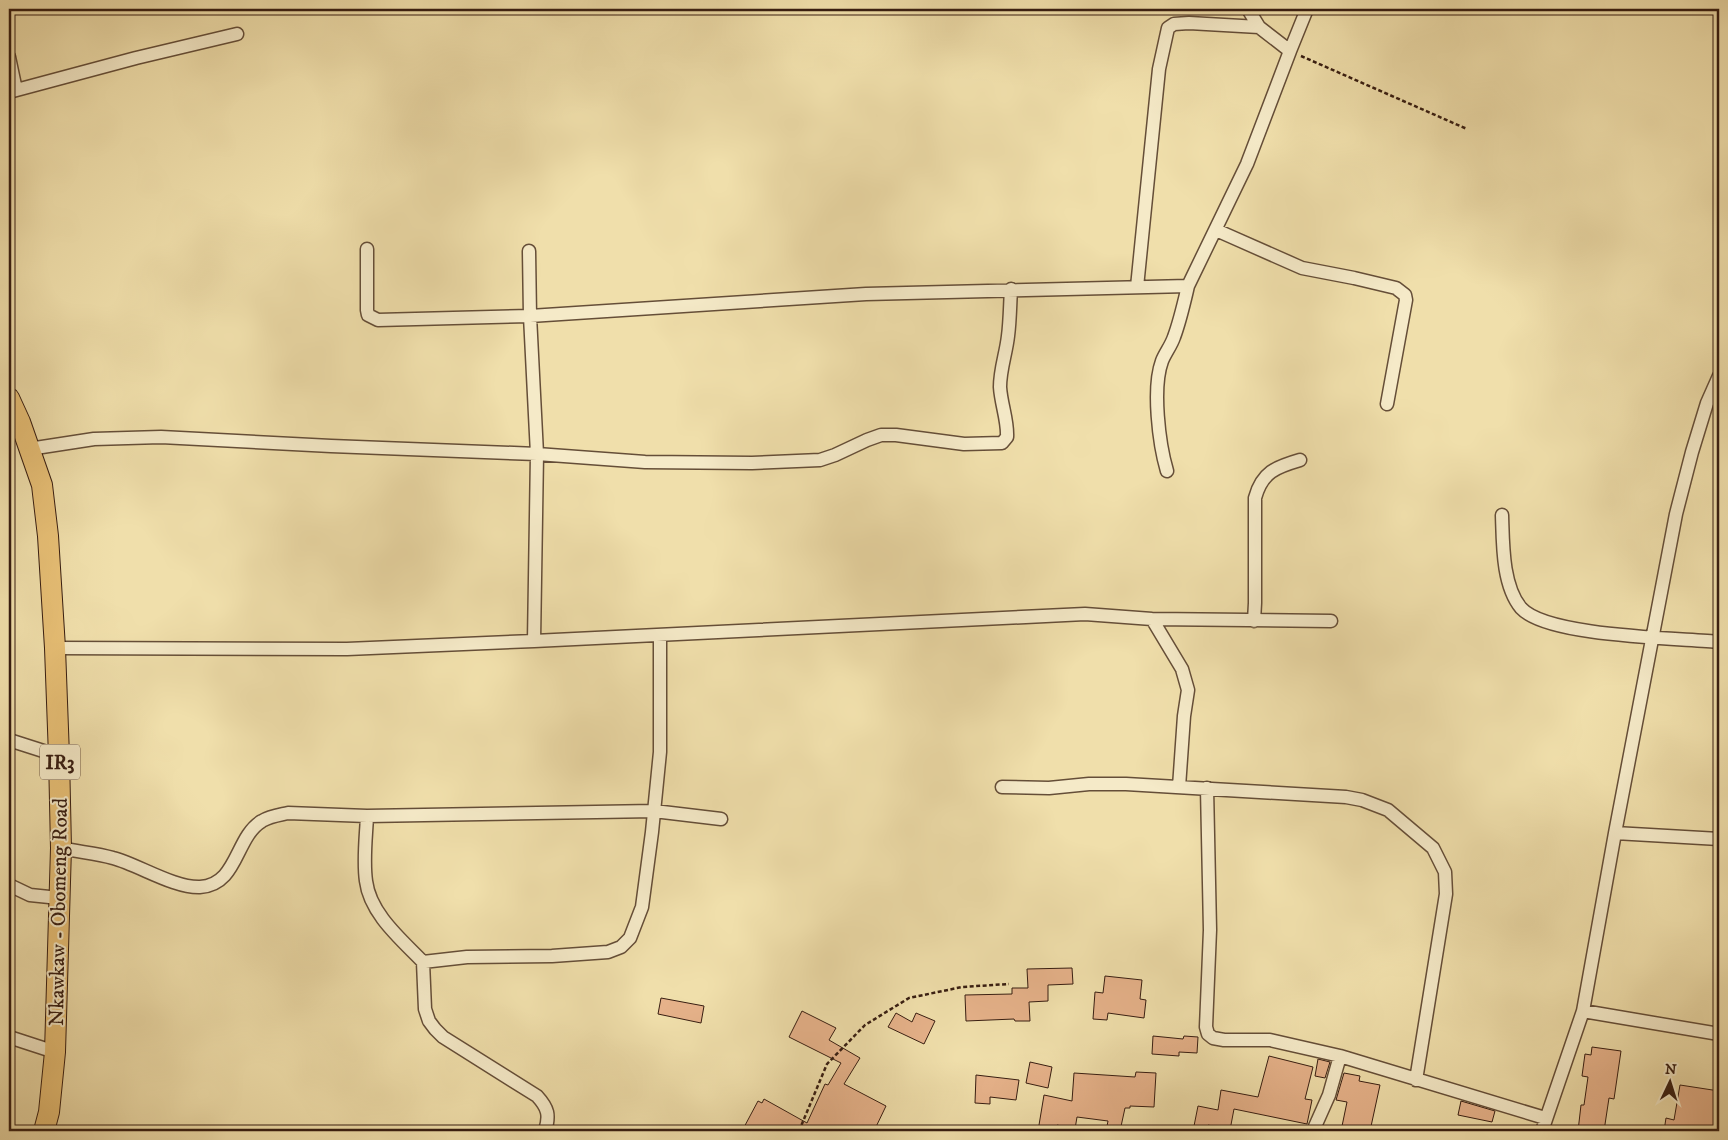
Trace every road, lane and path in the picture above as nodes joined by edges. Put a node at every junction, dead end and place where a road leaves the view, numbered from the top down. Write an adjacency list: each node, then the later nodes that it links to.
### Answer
1 (1248, 9): 3 (street)
2 (1307, 9): 5 (street)
3 (1260, 27): 5 (street); 12 (street)
4 (237, 34): 7 (street)
5 (1290, 51): 8 (path); 9 (street)
6 (9, 57): 7 (street)
7 (12, 91)
8 (1466, 129)
9 (1216, 230): 13 (street); 18 (street)
10 (367, 249): 15 (street)
11 (529, 251): 15 (street)
12 (1137, 286): 13 (street); 14 (street)
13 (1188, 286): 22 (street)
14 (1011, 289): 15 (street); 20 (street)
15 (530, 316): 20 (street)
16 (1719, 376): 28 (street)
17 (9, 398): 19 (main road, Nkawkaw - Obomeng Road / IR3)
18 (1387, 404)
19 (29, 449): 20 (street); 31 (main road, Nkawkaw - Obomeng Road / IR3)
20 (537, 454): 29 (street)
21 (1300, 460): 25 (street)
22 (1168, 471)
23 (1502, 515): 28 (street)
24 (1152, 619): 25 (street); 27 (street); 34 (street)
25 (1254, 621): 26 (street)
26 (1331, 621)
27 (660, 635): 29 (street); 37 (street)
28 (1653, 638): 30 (street); 40 (street)
29 (534, 641): 31 (street)
30 (1719, 642)
31 (54, 648): 33 (main road, Nkawkaw - Obomeng Road / IR3)
32 (9, 740): 33 (street)
33 (60, 756): 42 (main road, Nkawkaw - Obomeng Road / IR3)
34 (1179, 786): 35 (street); 36 (street)
35 (1002, 787)
36 (1208, 788): 51 (street); 52 (street)
37 (654, 811): 38 (street); 39 (street); 45 (street)
38 (367, 816): 42 (street); 45 (street)
39 (721, 819)
40 (1615, 833): 41 (street); 47 (street)
41 (1719, 839)
42 (61, 848): 44 (main road, Nkawkaw - Obomeng Road / IR3)
43 (9, 885): 44 (street)
44 (59, 898): 50 (main road, Nkawkaw - Obomeng Road / IR3)
45 (423, 962): 55 (street)
46 (1009, 984): 56 (path)
47 (1583, 1011): 48 (street); 53 (street)
48 (1719, 1034)
49 (9, 1037): 50 (street)
50 (55, 1052): 54 (main road, Nkawkaw - Obomeng Road / IR3)
51 (1340, 1056): 52 (street); 57 (street)
52 (1416, 1080): 53 (street)
53 (1545, 1118): 58 (street)
54 (44, 1131)
55 (545, 1131)
56 (799, 1131)
57 (1313, 1131)
58 (1542, 1131)

